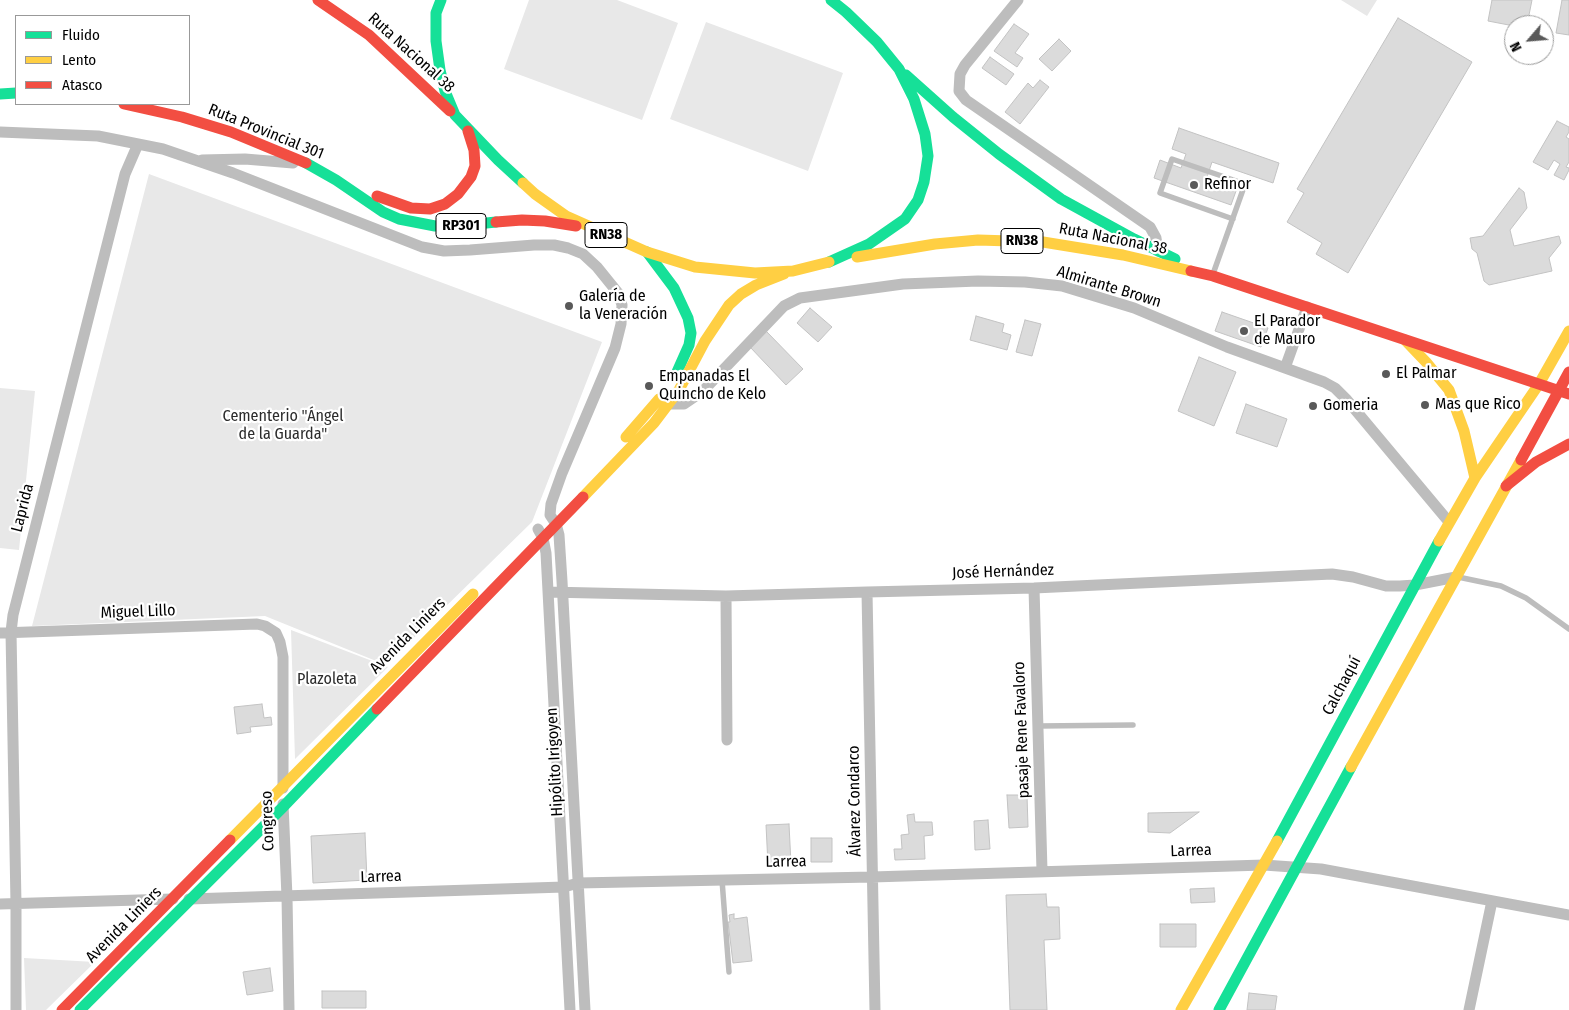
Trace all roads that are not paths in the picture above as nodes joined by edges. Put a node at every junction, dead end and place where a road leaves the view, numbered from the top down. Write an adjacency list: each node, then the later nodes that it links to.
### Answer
1 (318, 0): 9 (main road, Ruta Nacional 38 / RN38)
2 (441, 0): 9 (main road, RN38)
3 (831, 0): 5 (main road, RN38)
4 (1018, 0): 18 (street)
5 (899, 69): 18 (main road, Ruta Nacional 38 / RN38); 20 (main road, RN38)
6 (15, 93): 7 (main road)
7 (0, 94)
8 (132, 105): 14 (main road, Ruta Provincial 301 / RP301)
9 (455, 116): 10 (main road, RN38)
10 (467, 129): 15 (main road, Ruta Provincial 301 / RP301); 17 (main road, RN38)
11 (0, 132): 12 (street)
12 (138, 144): 13 (street); 46 (street, Laprida)
13 (198, 160): 14 (street); 35 (street)
14 (308, 164): 15 (main road, Ruta Provincial 301 / RP301)
15 (336, 180): 17 (main road, Ruta Provincial 301 / RP301)
16 (1233, 219): 16 (lane); 22 (lane)
17 (597, 231): 19 (main road, RN38)
18 (1158, 251): 22 (main road, Ruta Nacional 38 / RN38)
19 (647, 252): 21 (main road, RN38); 26 (main road)
20 (829, 262): 21 (main road, RN38); 22 (main road, Ruta Nacional 38 / RN38)
21 (793, 271): 26 (main road)
22 (1213, 276): 23 (main road, Ruta Nacional 38 / RN38)
23 (1308, 307): 25 (main road, Ruta Nacional 38 / RN38); 27 (street)
24 (1569, 332): 29 (main road, Calchaquí)
25 (1402, 338): 29 (main road, Ruta Nacional 38 / RN38); 33 (main road)
26 (687, 365): 31 (main road, Avenida Liniers); 35 (main road, Avenida Liniers)
27 (1285, 368): 31 (street, Almirante Brown); 36 (street, Almirante Brown)
28 (1569, 372): 30 (main road)
29 (1539, 384): 30 (main road, Ruta Nacional 38 / RN38); 33 (main road, Calchaquí)
30 (1564, 393): 34 (main road)
31 (669, 404): 35 (main road, Avenida Liniers)
32 (1569, 444): 34 (main road)
33 (1476, 478): 36 (main road, Calchaquí)
34 (1506, 486): 38 (main road)
35 (553, 520): 37 (main road, Avenida Liniers); 42 (street, Hipólito Irigoyen)
36 (1449, 522): 39 (main road, Calchaquí)
37 (540, 533): 41 (street, Hipólito Irigoyen); 51 (main road, Avenida Liniers); 52 (main road, Avenida Liniers)
38 (1456, 577): 39 (street, José Hernández); 45 (lane); 54 (main road)
39 (1415, 585): 40 (street, José Hernández); 53 (main road, Calchaquí)
40 (1034, 588): 43 (street, José Hernández); 49 (street, pasaje Rene Favaloro)
41 (548, 592): 42 (street, José Hernández); 59 (street, Hipólito Irigoyen)
42 (563, 592): 44 (street, José Hernández); 58 (street, Hipólito Irigoyen)
43 (867, 592): 44 (street, José Hernández); 56 (street, Álvarez Condarco)
44 (726, 596): 50 (street)
45 (1569, 628)
46 (5, 633): 47 (street, Miguel Lillo); 65 (street, Laprida)
47 (276, 633): 51 (street, Congreso)
48 (1133, 725): 49 (lane)
49 (1039, 726): 55 (street, pasaje Rene Favaloro)
50 (727, 740)
51 (283, 787): 52 (street, Congreso); 61 (main road, Avenida Liniers)
52 (283, 807): 60 (street, Congreso); 62 (main road, Avenida Liniers)
53 (1264, 865): 54 (street, Larrea); 55 (street, Larrea); 75 (main road, Calchaquí)
54 (1294, 868): 63 (street, Larrea); 76 (main road)
55 (1042, 872): 56 (street, Larrea)
56 (872, 877): 57 (street, Larrea); 74 (street, Álvarez Condarco)
57 (722, 880): 58 (street, Larrea); 67 (lane)
58 (578, 883): 59 (street, Larrea); 73 (street, Hipólito Irigoyen)
59 (564, 887): 60 (street, Larrea); 72 (street, Hipólito Irigoyen)
60 (287, 897): 62 (street, Larrea); 71 (street, Congreso)
61 (171, 899): 62 (street, Larrea); 65 (street, Larrea); 69 (main road, Avenida Liniers)
62 (191, 899): 70 (main road, Avenida Liniers)
63 (1492, 901): 66 (street, Larrea); 77 (street)
64 (0, 904): 65 (street, Larrea)
65 (16, 904): 68 (street, Laprida)
66 (1569, 915)
67 (730, 972)
68 (16, 1010)
69 (62, 1010)
70 (80, 1010)
71 (289, 1010)
72 (570, 1010)
73 (585, 1010)
74 (875, 1010)
75 (1181, 1010)
76 (1219, 1010)
77 (1469, 1010)

